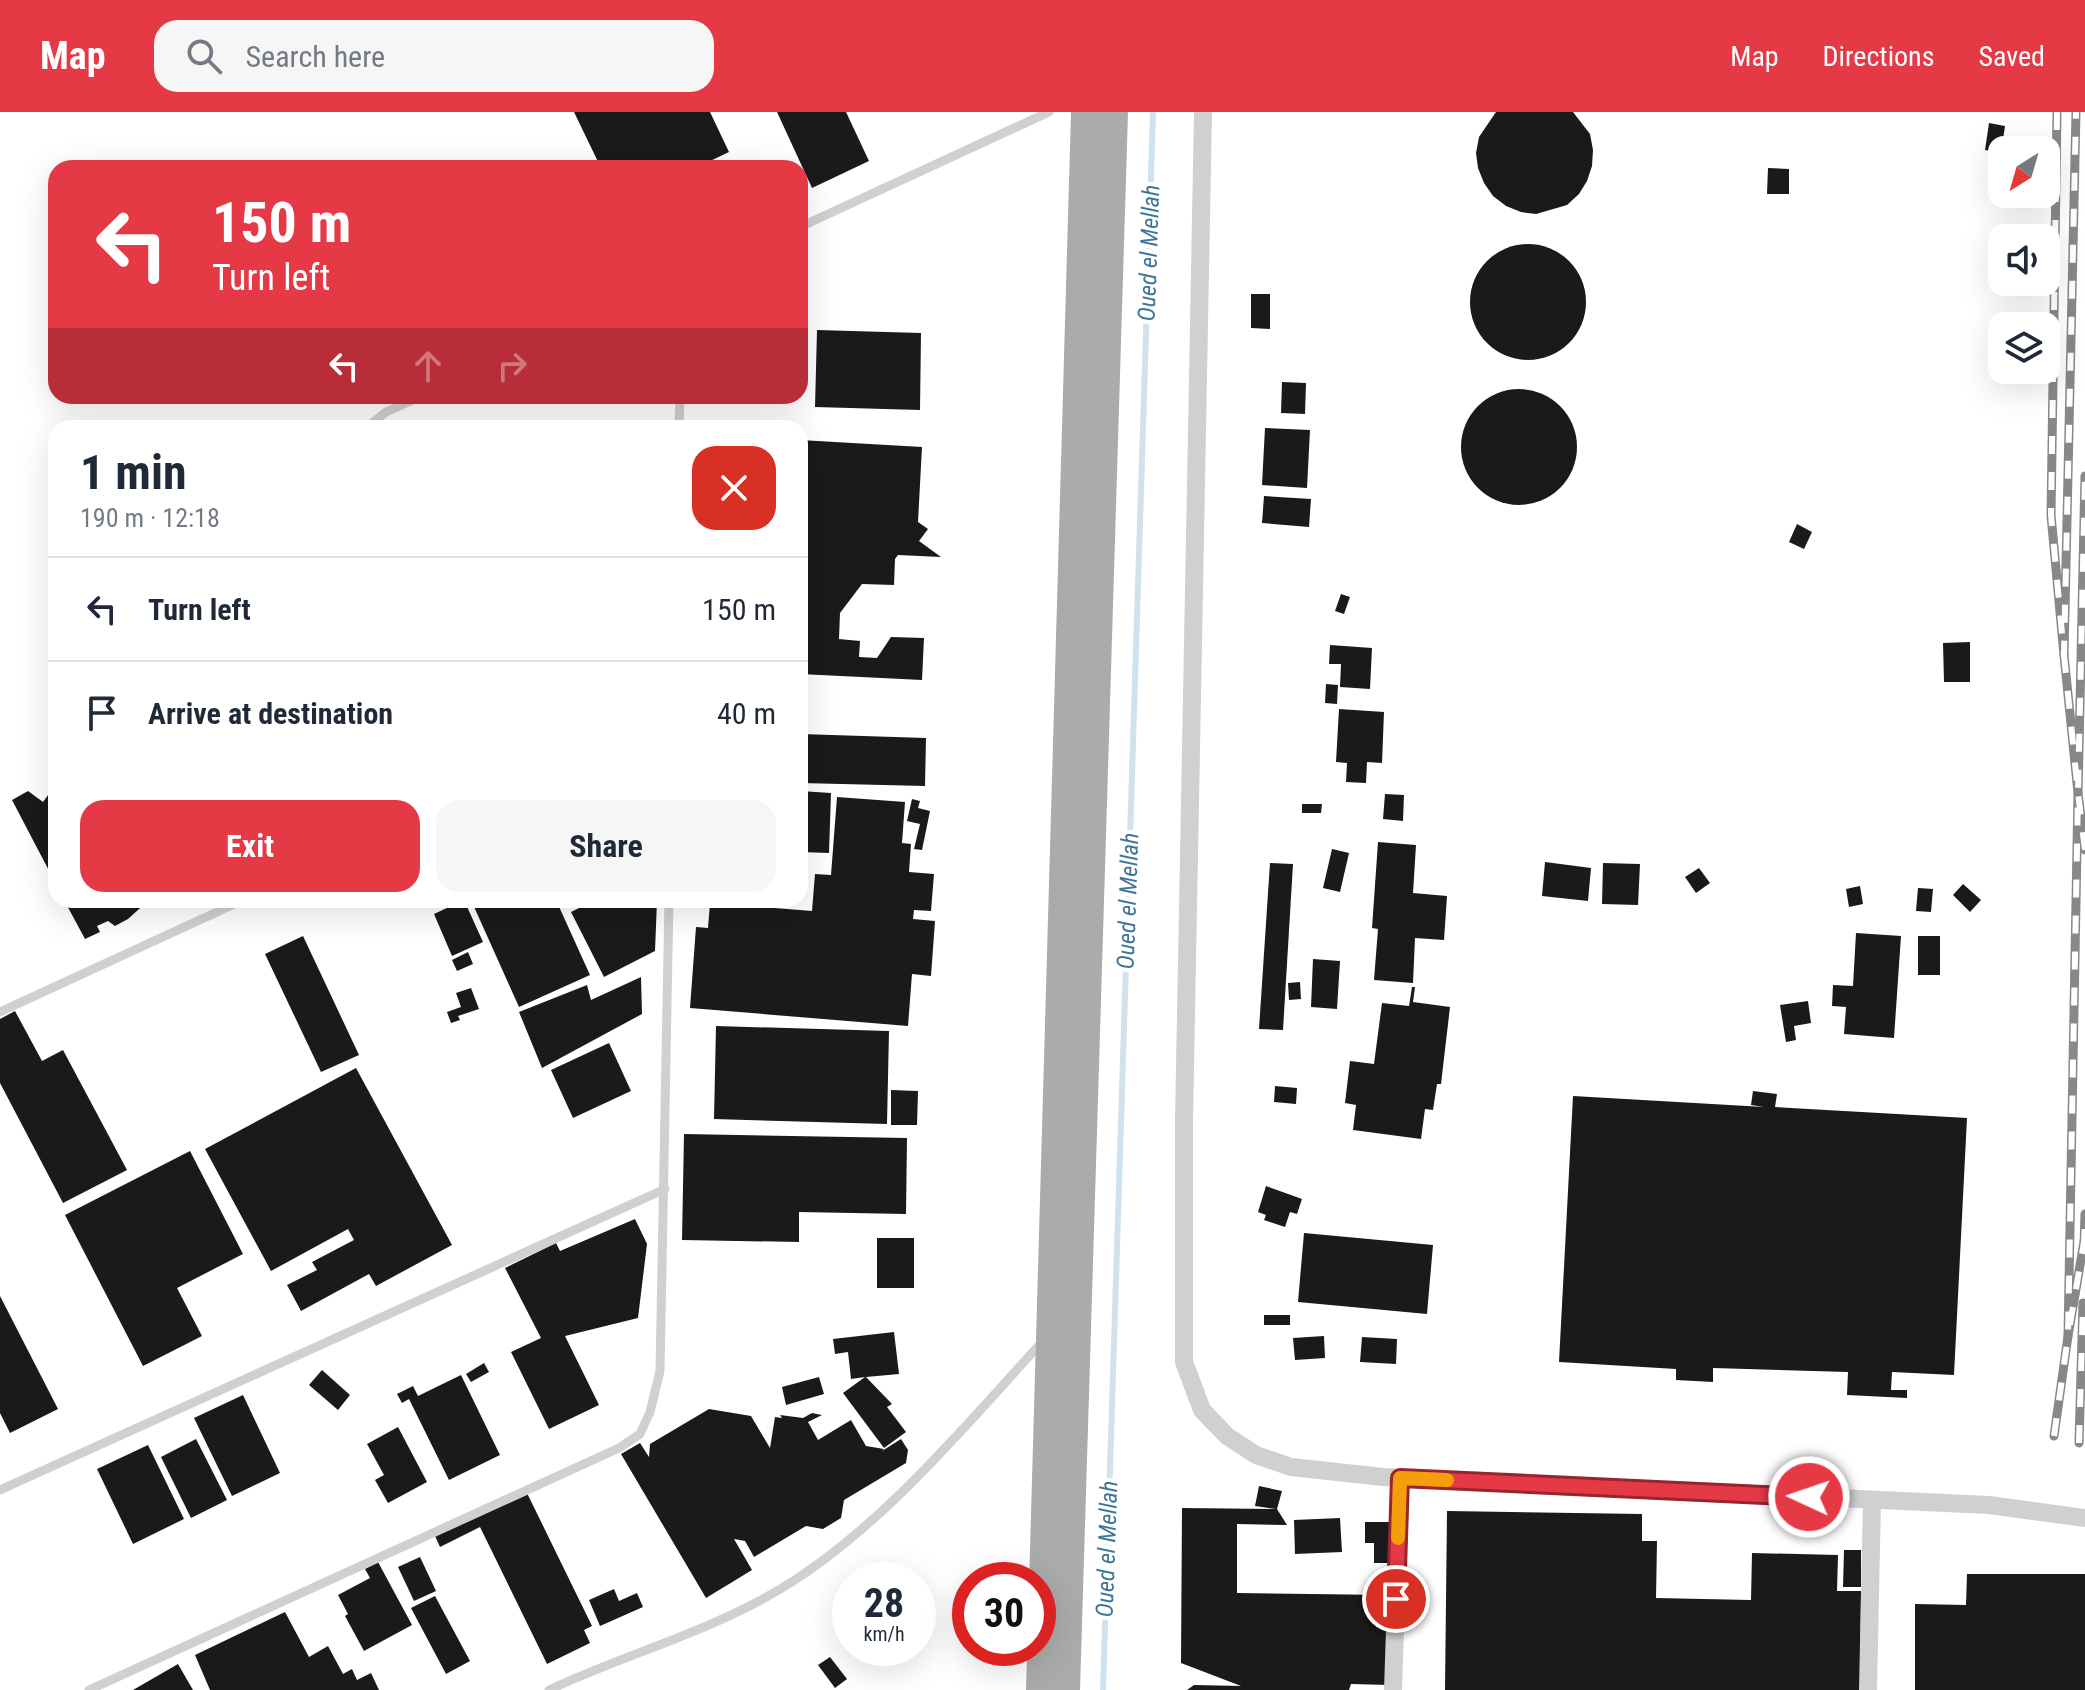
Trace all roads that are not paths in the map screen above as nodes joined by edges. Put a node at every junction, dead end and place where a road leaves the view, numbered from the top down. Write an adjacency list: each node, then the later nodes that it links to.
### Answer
1 (1049, 112): 5 (lane)
2 (1086, 112): 12 (main road)
3 (1113, 112): 20 (main road)
4 (1203, 112): 13 (street)
5 (808, 223)
6 (404, 404): 7 (lane)
7 (376, 420)
8 (226, 908): 10 (lane)
9 (669, 908): 11 (lane)
10 (0, 1012)
11 (665, 1189): 14 (lane); 17 (lane)
12 (1052, 1331): 18 (lane); 19 (main road)
13 (1400, 1478): 15 (street); 21 (street)
14 (0, 1490)
15 (1872, 1500): 16 (street); 22 (street)
16 (2085, 1518)
17 (89, 1690)
18 (549, 1690)
19 (1041, 1690)
20 (1065, 1690)
21 (1393, 1690)
22 (1868, 1690)

